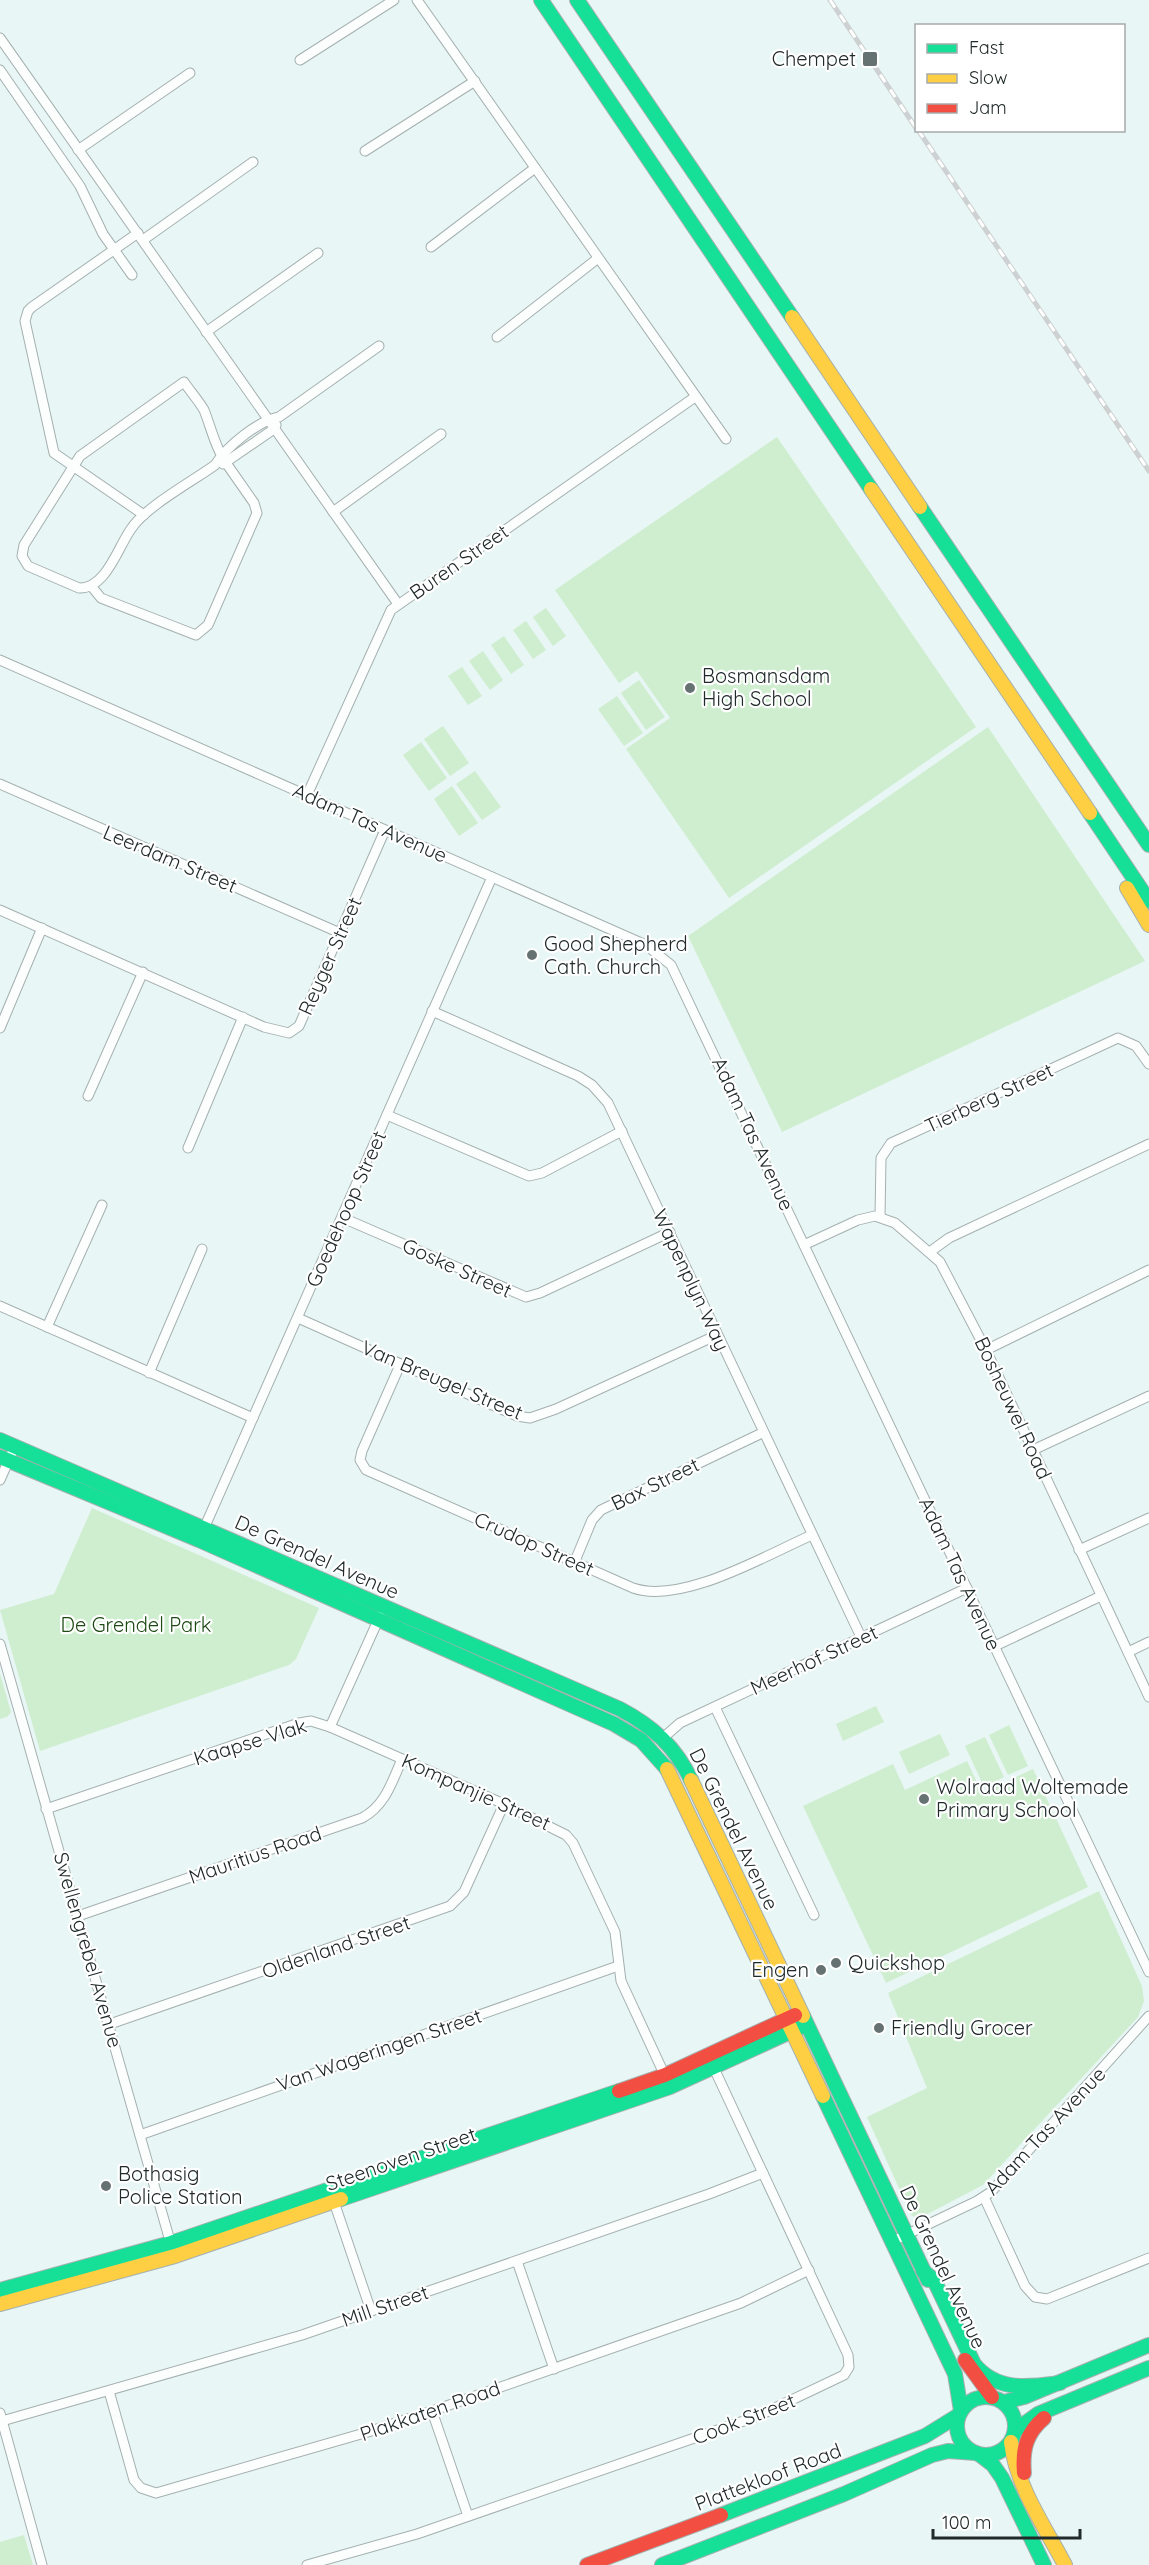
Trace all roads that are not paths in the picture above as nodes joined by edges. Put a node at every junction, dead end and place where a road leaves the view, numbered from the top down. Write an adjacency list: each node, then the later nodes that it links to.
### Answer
1 (394, 0): 6 (street)
2 (417, 0): 9 (street)
3 (542, 0): 38 (main road)
4 (577, 0): 40 (main road)
5 (0, 38): 10 (street)
6 (300, 60)
7 (0, 70): 16 (street)
8 (190, 73): 10 (street)
9 (475, 81): 11 (street); 13 (street)
10 (78, 150): 14 (street)
11 (365, 151)
12 (253, 162): 14 (street)
13 (535, 168): 15 (street); 18 (street)
14 (140, 237): 16 (street); 20 (street)
15 (431, 247)
16 (114, 250): 19 (street); 30 (street)
17 (318, 254): 20 (street)
18 (597, 259): 21 (street); 23 (street)
19 (132, 274)
20 (206, 332): 25 (street)
21 (497, 337)
22 (379, 346): 24 (street)
23 (695, 397): 28 (street); 34 (street, Buren Street)
24 (279, 417): 25 (street); 26 (street)
25 (268, 419): 26 (street); 29 (street)
26 (274, 429): 29 (street); 31 (street)
27 (441, 434): 31 (street)
28 (726, 439)
29 (224, 459): 30 (street); 32 (street); 33 (street)
30 (72, 466): 32 (street); 33 (street)
31 (333, 512): 34 (street)
32 (144, 514): 33 (street)
33 (92, 587)
34 (398, 604): 37 (street, Buren Street)
35 (0, 660): 37 (street, Adam Tas Avenue)
36 (0, 784): 46 (street, Leerdam Street)
37 (307, 795): 39 (street, Adam Tas Avenue)
38 (1097, 827): 42 (main road); 44 (main road)
39 (385, 830): 41 (street, Adam Tas Avenue); 46 (street, Reyger Street)
40 (1149, 845)
41 (492, 877): 48 (street, Goedehoop Street); 61 (street, Adam Tas Avenue)
42 (1149, 901)
43 (0, 910): 45 (street, Reyger Street)
44 (1149, 925)
45 (42, 928): 47 (street, Reyger Street); 50 (street)
46 (340, 933): 49 (street, Reyger Street)
47 (143, 972): 49 (street, Reyger Street); 52 (street)
48 (432, 1011): 53 (street, Goedehoop Street); 54 (street, Wapenplyn Way)
49 (243, 1017): 56 (street)
50 (0, 1028)
51 (1149, 1064): 58 (street, Tierberg Street)
52 (88, 1096)
53 (387, 1115): 54 (street); 59 (street, Goedehoop Street)
54 (622, 1131): 60 (street, Wapenplyn Way)
55 (1149, 1144): 63 (street)
56 (188, 1148)
57 (102, 1204): 67 (street)
58 (880, 1217): 61 (street); 63 (street, Bosheuwel Road)
59 (343, 1218): 60 (street, Goske Street); 66 (street, Goedehoop Street)
60 (670, 1232): 68 (street, Wapenplyn Way)
61 (806, 1244): 85 (street, Adam Tas Avenue)
62 (202, 1249): 71 (street)
63 (930, 1251): 69 (street, Bosheuwel Road)
64 (1149, 1270): 69 (street)
65 (0, 1306): 67 (street)
66 (298, 1318): 70 (street, Van Breugel Street); 73 (street, Goedehoop Street)
67 (47, 1327): 71 (street)
68 (717, 1335): 70 (street, Van Breugel Street); 74 (street, Wapenplyn Way)
69 (986, 1350): 77 (street, Bosheuwel Road)
70 (400, 1365): 84 (street, Crudop Street)
71 (149, 1373): 73 (street)
72 (1149, 1396): 77 (street)
73 (253, 1418): 81 (street, Goedehoop Street)
74 (762, 1433): 82 (street, Wapenplyn Way); 84 (street, Bax Street)
75 (0, 1440): 76 (main road, De Grendel Avenue)
76 (15, 1446): 78 (street); 81 (main road, De Grendel Avenue)
77 (1033, 1450): 83 (street, Bosheuwel Road)
78 (4, 1459): 79 (street); 81 (main road, De Grendel Avenue)
79 (0, 1480)
80 (1149, 1518): 83 (street)
81 (202, 1534): 87 (main road, De Grendel Avenue)
82 (812, 1534): 84 (street, Crudop Street); 88 (street, Wapenplyn Way)
83 (1079, 1550): 86 (street, Bosheuwel Road)
84 (575, 1561)
85 (967, 1588): 88 (street, Meerhof Street); 91 (street, Adam Tas Avenue)
86 (1101, 1596): 91 (street); 92 (street, Bosheuwel Road)
87 (381, 1614): 95 (street, Kaapse Vlak); 96 (main road, De Grendel Avenue); 97 (main road, De Grendel Avenue)
88 (861, 1637): 94 (street, Meerhof Street)
89 (1149, 1642): 92 (street)
90 (0, 1644): 101 (street, Swellengrebel Avenue)
91 (994, 1646): 105 (street, Adam Tas Avenue)
92 (1128, 1652): 93 (street, Bosheuwel Road)
93 (1149, 1697)
94 (715, 1707): 97 (street, Meerhof Street); 102 (street)
95 (330, 1727): 98 (street, Kompanjie Street); 101 (street, Kaapse Vlak)
96 (634, 1734): 97 (main road); 99 (main road, De Grendel Avenue)
97 (664, 1737): 99 (main road); 107 (main road, De Grendel Avenue)
98 (402, 1759): 100 (street, Kompanjie Street); 103 (street, Mauritius Road)
99 (663, 1763): 107 (main road, De Grendel Avenue)
100 (504, 1804): 104 (street, Kompanjie Street); 108 (street, Oldenland Street)
101 (46, 1809): 103 (street, Swellengrebel Avenue)
102 (814, 1915)
103 (78, 1916): 108 (street, Swellengrebel Avenue)
104 (618, 1966): 110 (street, Kompanjie Street); 111 (street, Van Wageringen Street)
105 (1149, 1972)
106 (1149, 2016): 114 (street, Adam Tas Avenue)
107 (797, 2022): 109 (main road, Steenoven Street); 115 (main road, De Grendel Avenue)
108 (110, 2024): 111 (street, Swellengrebel Avenue)
109 (711, 2062): 110 (main road, Steenoven Street); 112 (street, Cook Street)
110 (668, 2081): 113 (main road, Steenoven Street)
111 (140, 2134): 116 (street, Swellengrebel Avenue)
112 (763, 2173): 118 (street, Mill Street); 119 (street, Cook Street)
113 (332, 2197): 116 (main road, Steenoven Street); 123 (street)
114 (984, 2197): 115 (street, Adam Tas Avenue); 117 (street)
115 (900, 2238): 120 (main road, De Grendel Avenue); 132 (main road, De Grendel Avenue)
116 (173, 2249): 121 (main road, Steenoven Street); 122 (main road, Steenoven Street)
117 (1149, 2258)
118 (517, 2261): 123 (street, Mill Street); 126 (street)
119 (809, 2270): 126 (street, Plakkaten Road); 136 (street, Cook Street)
120 (923, 2271): 127 (main road); 129 (main road, De Grendel Avenue)
121 (0, 2290)
122 (0, 2304)
123 (371, 2311): 128 (street, Mill Street)
124 (1149, 2345): 127 (main road, Plattekloof Road)
125 (1149, 2368): 130 (main road)
126 (554, 2369): 131 (street, Plakkaten Road)
127 (1060, 2383): 129 (main road, Plattekloof Road)
128 (109, 2391): 131 (street, Plakkaten Road); 133 (street, Mill Street)
129 (998, 2400): 132 (main road, Plattekloof Road); 134 (main road)
130 (1064, 2404): 134 (main road); 137 (main road)
131 (432, 2411): 136 (street)
132 (960, 2413): 135 (main road); 140 (main road, Plattekloof Road)
133 (1, 2417): 138 (street)
134 (1013, 2436): 135 (main road); 137 (main road)
135 (978, 2454): 141 (main road); 142 (main road)
136 (468, 2516): 139 (street, Cook Street)
137 (1039, 2516): 143 (main road)
138 (42, 2565)
139 (307, 2565)
140 (587, 2565)
141 (662, 2565)
142 (1044, 2565)
143 (1065, 2565)

